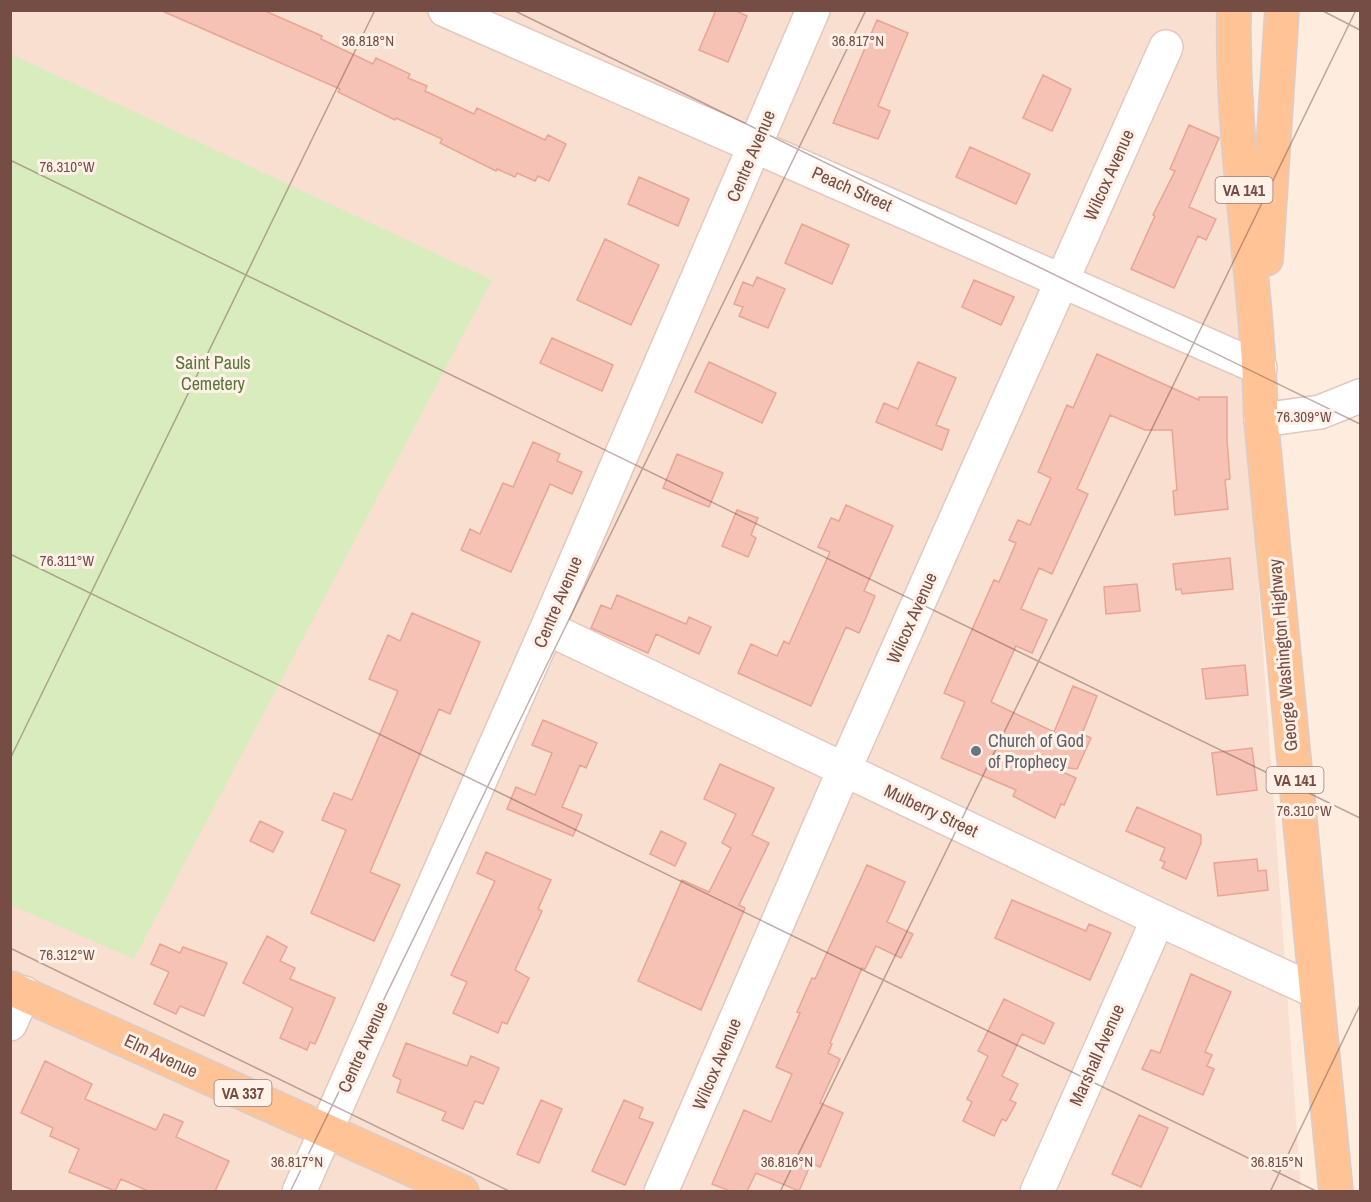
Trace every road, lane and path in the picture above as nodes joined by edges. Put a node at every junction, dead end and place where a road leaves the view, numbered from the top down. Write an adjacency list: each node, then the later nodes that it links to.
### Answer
1 (445, 10): 6 (street, Peach Street)
2 (813, 10): 6 (street, Centre Avenue)
3 (1234, 10): 8 (main road, George Washington Highway / VA 141)
4 (1282, 10): 8 (main road, George Washington Highway / VA 141)
5 (1166, 47): 7 (street, Wilcox Avenue)
6 (755, 147): 7 (street, Peach Street); 11 (street, Centre Avenue)
7 (1062, 281): 8 (street, Peach Street); 12 (street, Wilcox Avenue)
8 (1260, 368): 10 (main road, George Washington Highway / VA 141)
9 (1360, 396): 10 (street)
10 (1261, 420): 15 (main road, George Washington Highway / VA 141)
11 (547, 628): 12 (street, Mulberry Street); 17 (street, Centre Avenue)
12 (844, 770): 13 (street, Mulberry Street); 20 (street, Wilcox Avenue)
13 (1158, 919): 15 (street, Mulberry Street); 21 (street, Marshall Avenue)
14 (15, 989): 16 (street); 17 (main road, Elm Avenue / VA 337)
15 (1315, 991): 22 (main road, George Washington Highway / VA 141)
16 (10, 1024)
17 (326, 1131): 18 (street, Centre Avenue); 19 (main road, Elm Avenue / VA 337)
18 (299, 1191)
19 (462, 1191)
20 (662, 1191)
21 (1037, 1191)
22 (1336, 1191)

